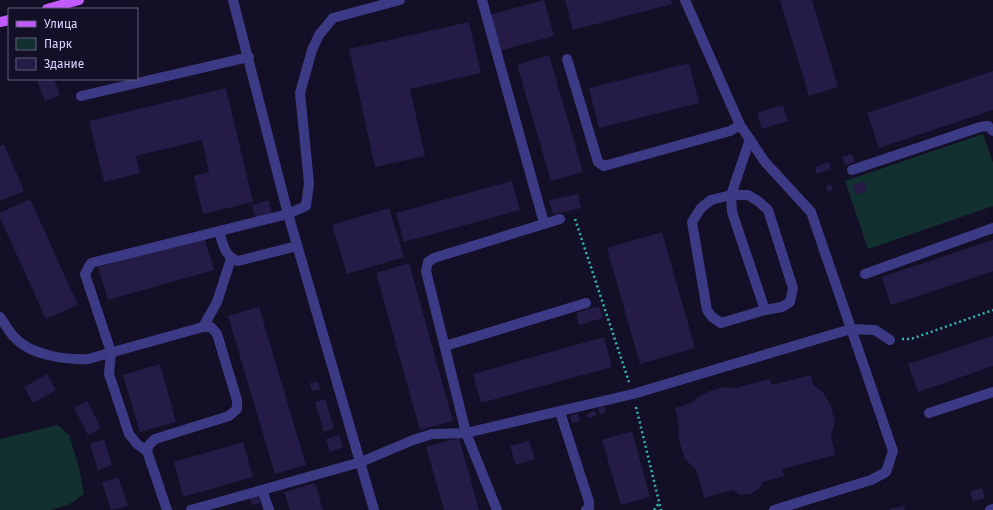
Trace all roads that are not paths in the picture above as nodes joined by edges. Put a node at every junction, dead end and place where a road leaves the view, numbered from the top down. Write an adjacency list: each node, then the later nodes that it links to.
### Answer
1 (79, 0): 6 (main road)
2 (233, 0): 7 (street)
3 (400, 0): 15 (street)
4 (482, 0): 17 (street)
5 (685, 0): 10 (street)
6 (51, 8)
7 (249, 57): 9 (street); 15 (street)
8 (567, 59): 10 (street)
9 (81, 96)
10 (740, 125): 12 (street)
11 (993, 132): 13 (street)
12 (750, 139): 14 (street); 27 (street)
13 (852, 170)
14 (731, 194): 24 (street); 24 (street); 24 (street)
15 (288, 214): 19 (street); 20 (street)
16 (560, 219): 17 (street)
17 (544, 224): 29 (street)
18 (993, 228): 22 (street)
19 (219, 231): 21 (street); 30 (street)
20 (298, 246): 21 (street); 36 (street)
21 (231, 259): 26 (street)
22 (865, 274)
23 (586, 303): 29 (street)
24 (765, 310)
25 (0, 317): 30 (street)
26 (203, 327): 30 (street); 35 (street)
27 (850, 329): 28 (street); 32 (street); 44 (street)
28 (890, 340)
29 (446, 346): 34 (street)
30 (111, 352): 35 (street)
31 (993, 392): 33 (street)
32 (560, 412): 34 (street); 43 (street)
33 (929, 413)
34 (466, 433): 36 (street); 42 (street)
35 (147, 451): 38 (street)
36 (361, 462): 37 (street); 41 (street)
37 (262, 490): 39 (street); 40 (street)
38 (167, 510)
39 (191, 510)
40 (269, 510)
41 (374, 510)
42 (497, 510)
43 (586, 510)
44 (774, 510)

